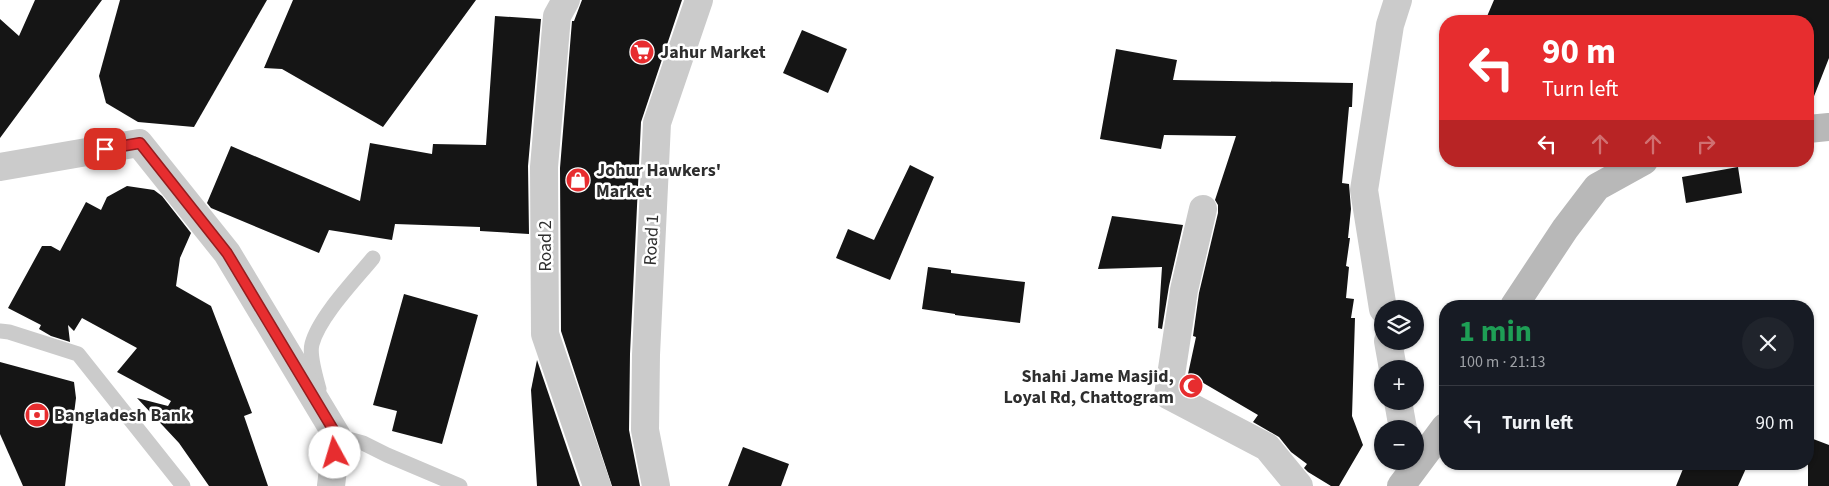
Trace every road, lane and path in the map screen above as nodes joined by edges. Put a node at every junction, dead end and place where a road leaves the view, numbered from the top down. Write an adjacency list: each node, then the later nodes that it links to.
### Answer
1 (566, 0): 19 (street, Road 2)
2 (698, 0): 20 (street, Road 1)
3 (1398, 0): 10 (street)
4 (1829, 128): 5 (main road)
5 (1814, 129)
6 (0, 167): 14 (street)
7 (1633, 167): 11 (main road)
8 (1203, 209): 21 (street)
9 (373, 258): 14 (lane)
10 (1382, 300)
11 (1518, 300)
12 (0, 331): 16 (lane)
13 (1439, 435): 15 (main road)
14 (337, 436): 17 (street); 18 (lane)
15 (1408, 476)
16 (183, 486)
17 (331, 486)
18 (460, 486)
19 (597, 486)
20 (656, 486)
21 (1299, 486)

